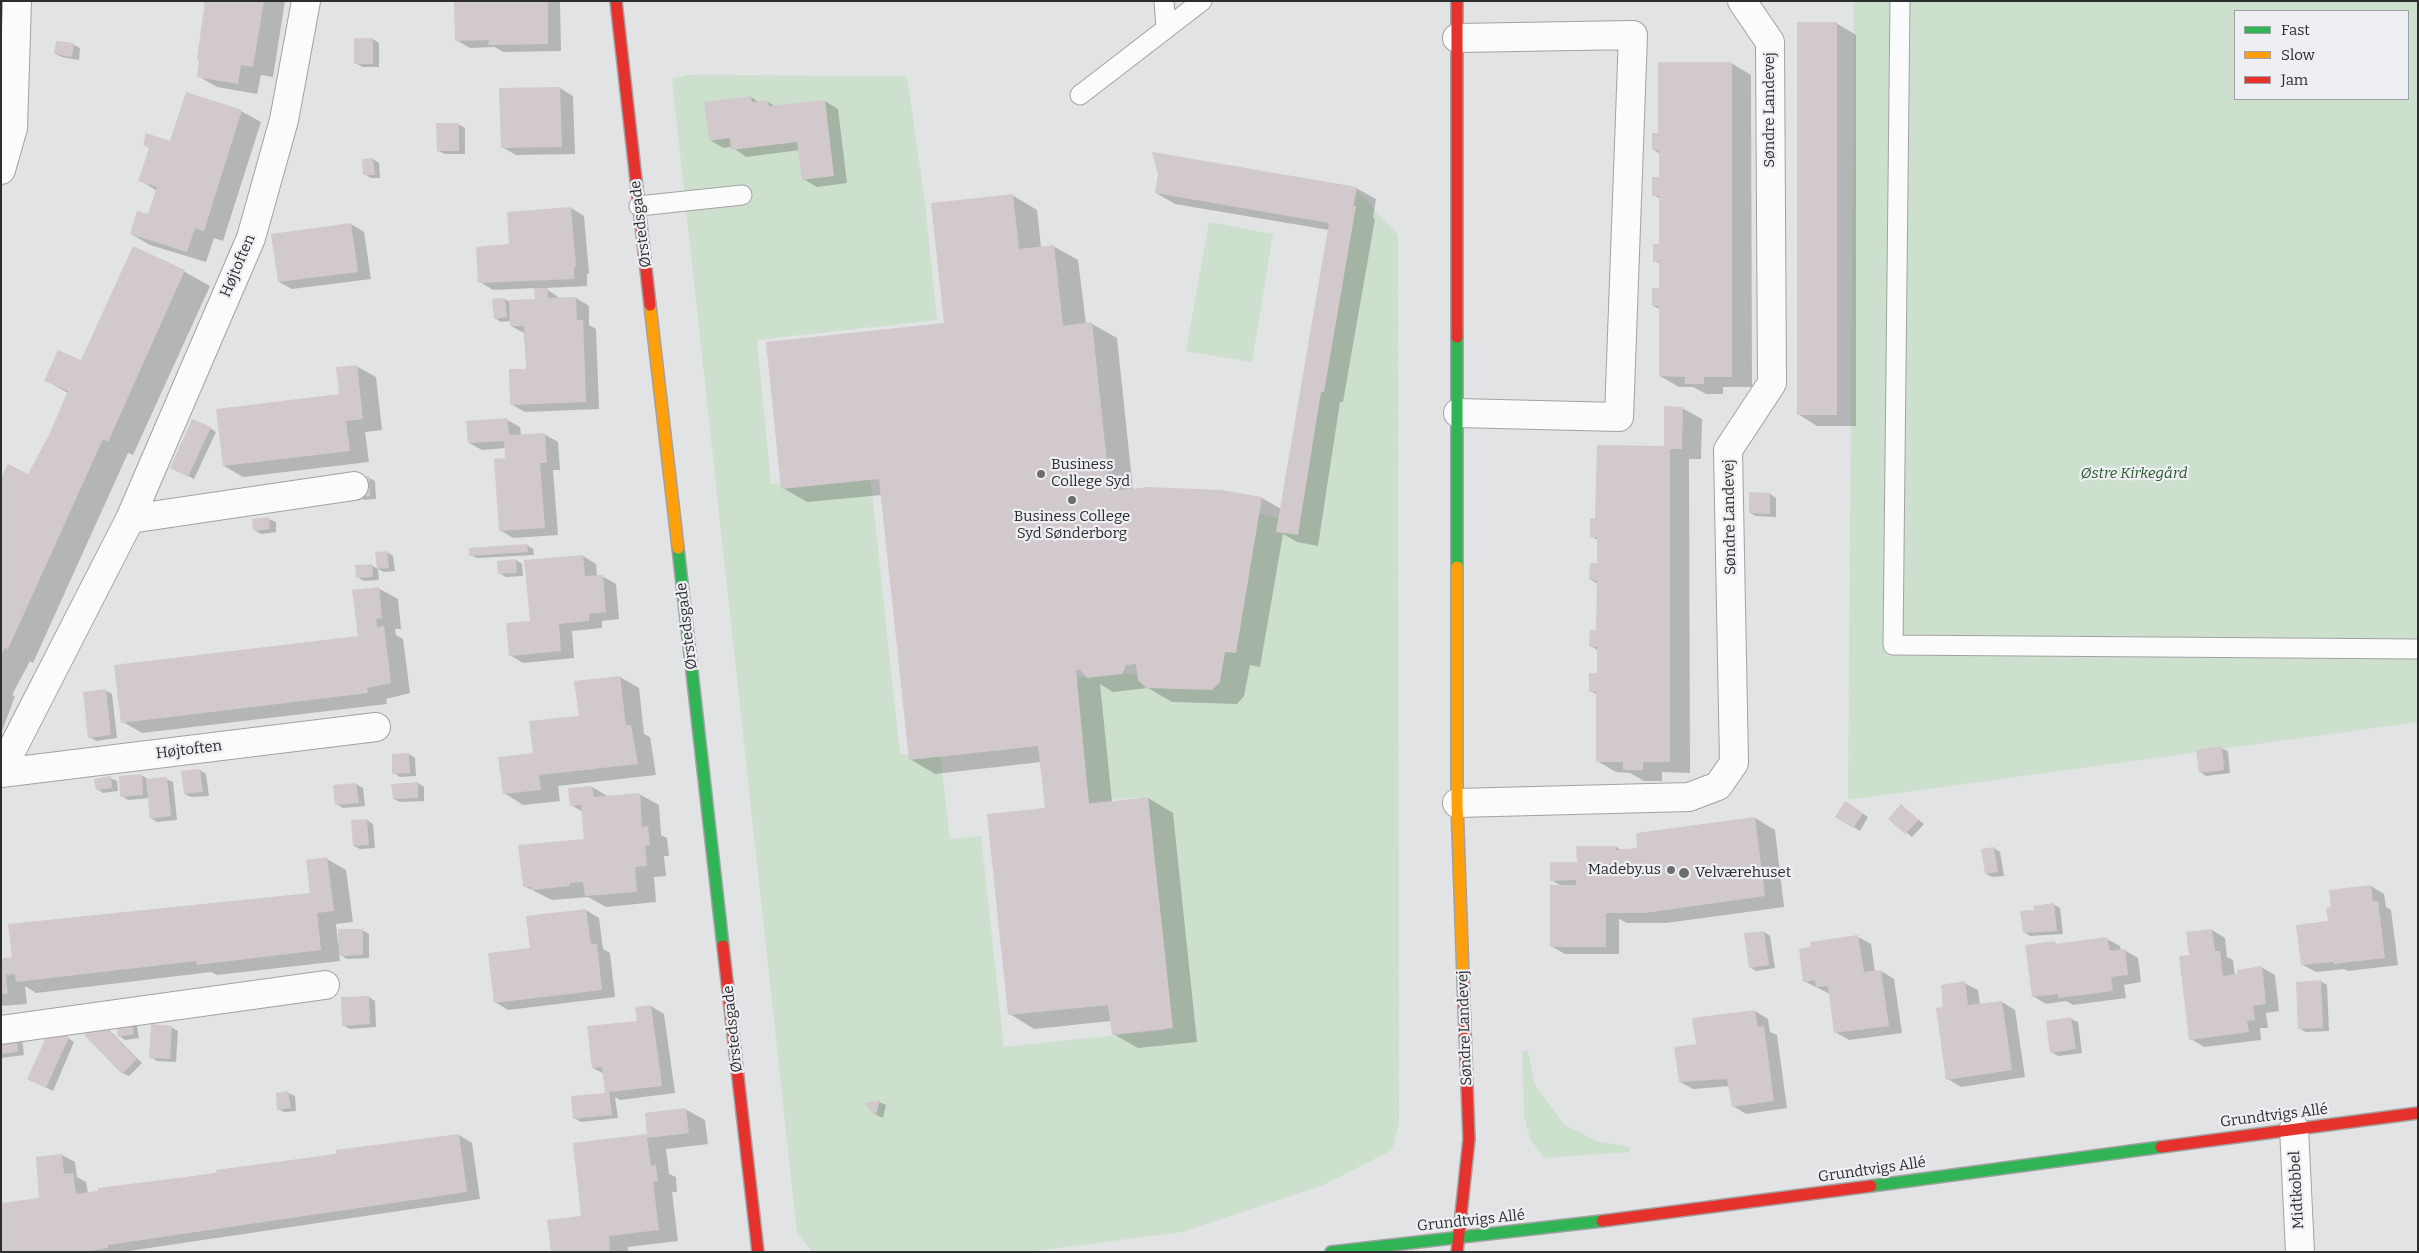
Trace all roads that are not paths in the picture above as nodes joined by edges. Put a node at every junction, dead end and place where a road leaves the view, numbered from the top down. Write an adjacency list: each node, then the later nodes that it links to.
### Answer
1 (18, 1): 12 (street)
2 (306, 1): 17 (street, Højtoften)
3 (616, 1): 14 (street, Ørstedsgade)
4 (1164, 1): 9 (lane)
5 (1202, 1): 9 (lane)
6 (1458, 1): 10 (street, Søndre Landevej)
7 (1742, 1): 21 (street, Søndre Landevej)
8 (1900, 1): 18 (lane)
9 (1166, 28): 11 (lane)
10 (1458, 38): 15 (street, Søndre Landevej); 15 (street)
11 (1080, 94)
12 (1, 170)
13 (742, 195): 14 (lane)
14 (639, 206): 27 (street, Ørstedsgade)
15 (1458, 413): 21 (street, Søndre Landevej)
16 (354, 486): 17 (street)
17 (130, 519): 20 (street, Højtoften)
18 (2418, 649)
19 (376, 727): 20 (street, Højtoften)
20 (1, 772)
21 (1457, 803): 26 (street, Søndre Landevej)
22 (325, 985): 23 (street)
23 (1, 1030)
24 (2418, 1113): 25 (street, Grundtvigs Allé)
25 (2294, 1128): 26 (street, Grundtvigs Allé); 30 (street, Midtkobbel)
26 (1458, 1237): 28 (street, Grundtvigs Allé); 29 (street, Søndre Landevej)
27 (758, 1252)
28 (1330, 1252)
29 (1457, 1252)
30 (2300, 1252)

